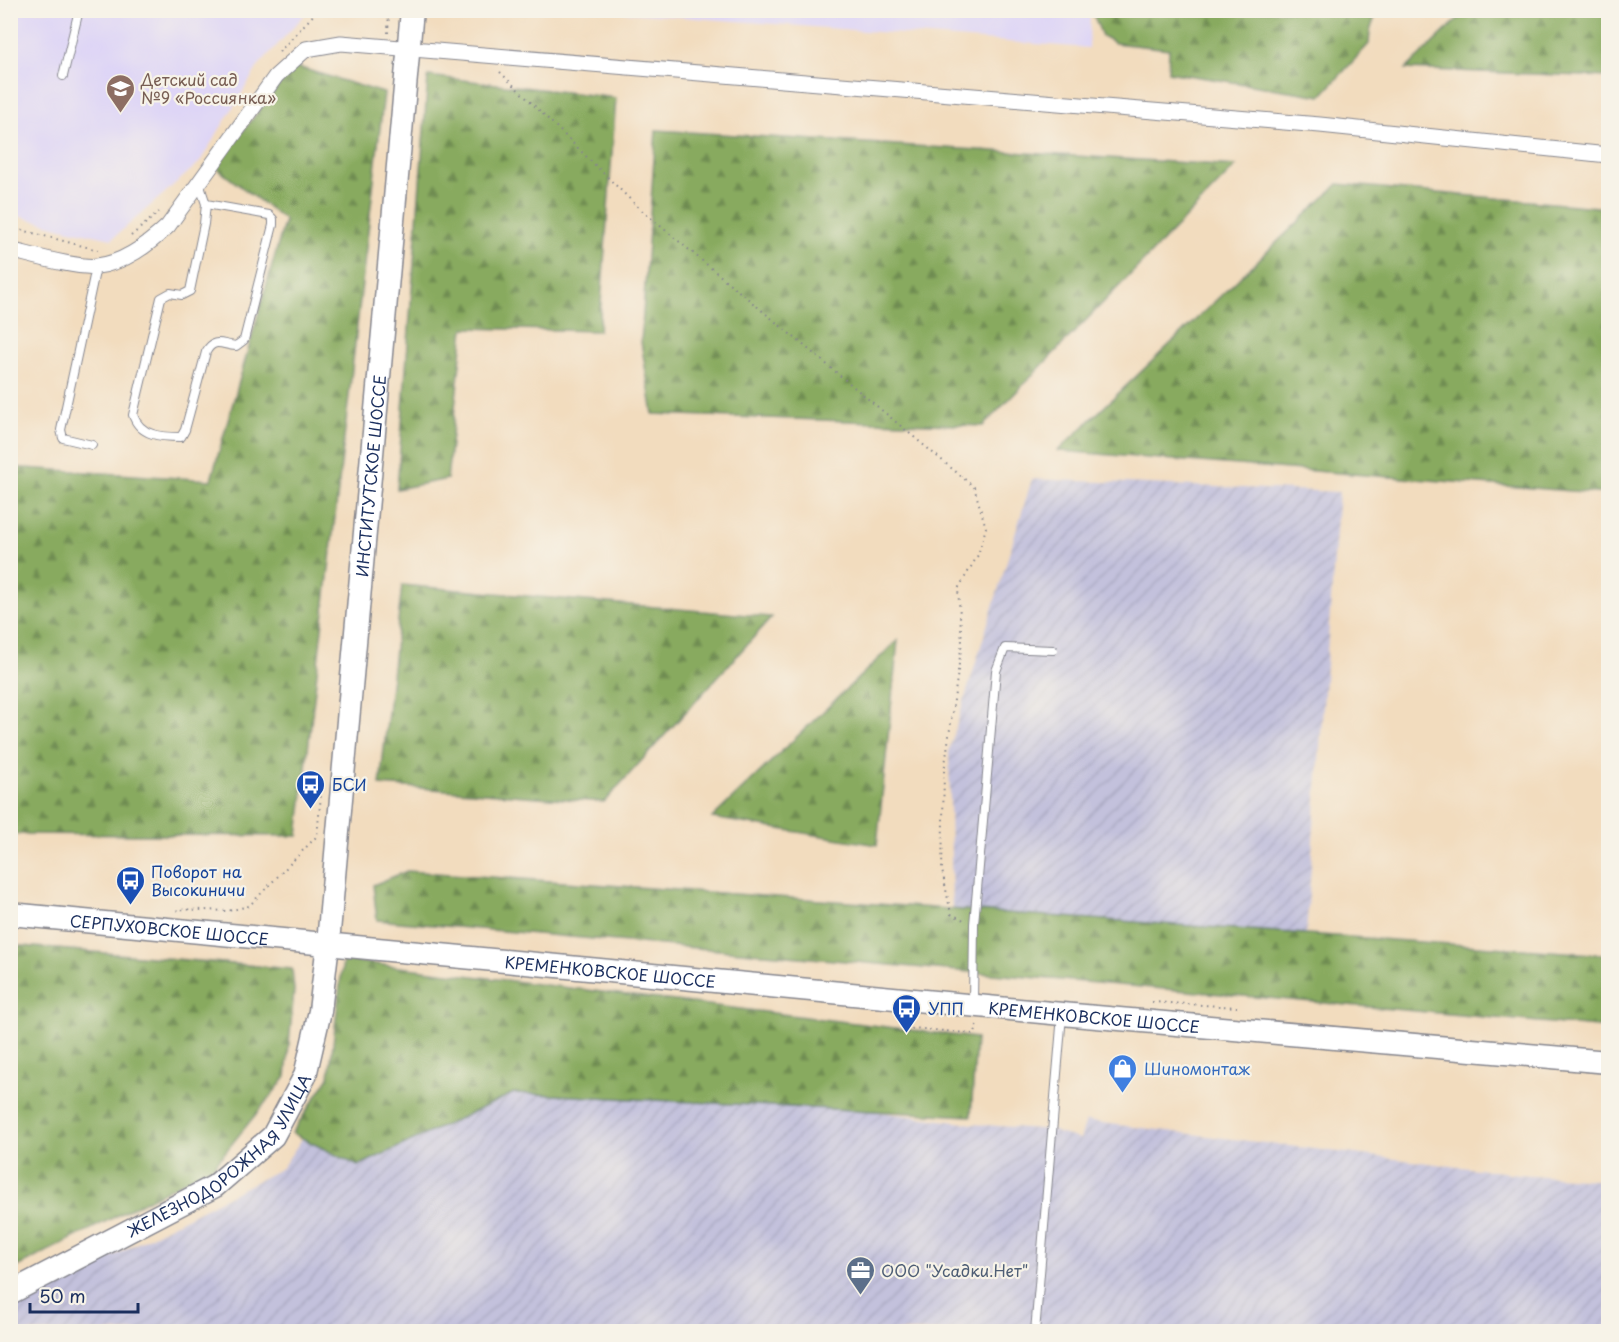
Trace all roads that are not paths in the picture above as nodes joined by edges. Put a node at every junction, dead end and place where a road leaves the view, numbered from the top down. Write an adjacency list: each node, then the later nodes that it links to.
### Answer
1 (79, 10): 4 (lane)
2 (412, 10): 3 (main road, ИНСТИТУТСКОЕ ШОССЕ)
3 (399, 49): 5 (street); 6 (street); 13 (main road, ИНСТИТУТСКОЕ ШОССЕ)
4 (63, 76)
5 (1608, 155)
6 (199, 182): 7 (lane); 9 (street)
7 (206, 204): 7 (lane)
8 (10, 250): 9 (street)
9 (96, 267): 10 (lane)
10 (92, 445)
11 (1053, 650): 14 (lane)
12 (10, 914): 13 (main road, СЕРПУХОВСКОЕ ШОССЕ)
13 (328, 943): 14 (main road, КРЕМЕНКОВСКОЕ ШОССЕ); 17 (main road, ЖЕЛЕЗНОДОРОЖНАЯ УЛИЦА)
14 (976, 1006): 15 (main road, КРЕМЕНКОВСКОЕ ШОССЕ)
15 (1062, 1014): 16 (main road, КРЕМЕНКОВСКОЕ ШОССЕ); 18 (lane)
16 (1608, 1062)
17 (10, 1293)
18 (1035, 1332)

